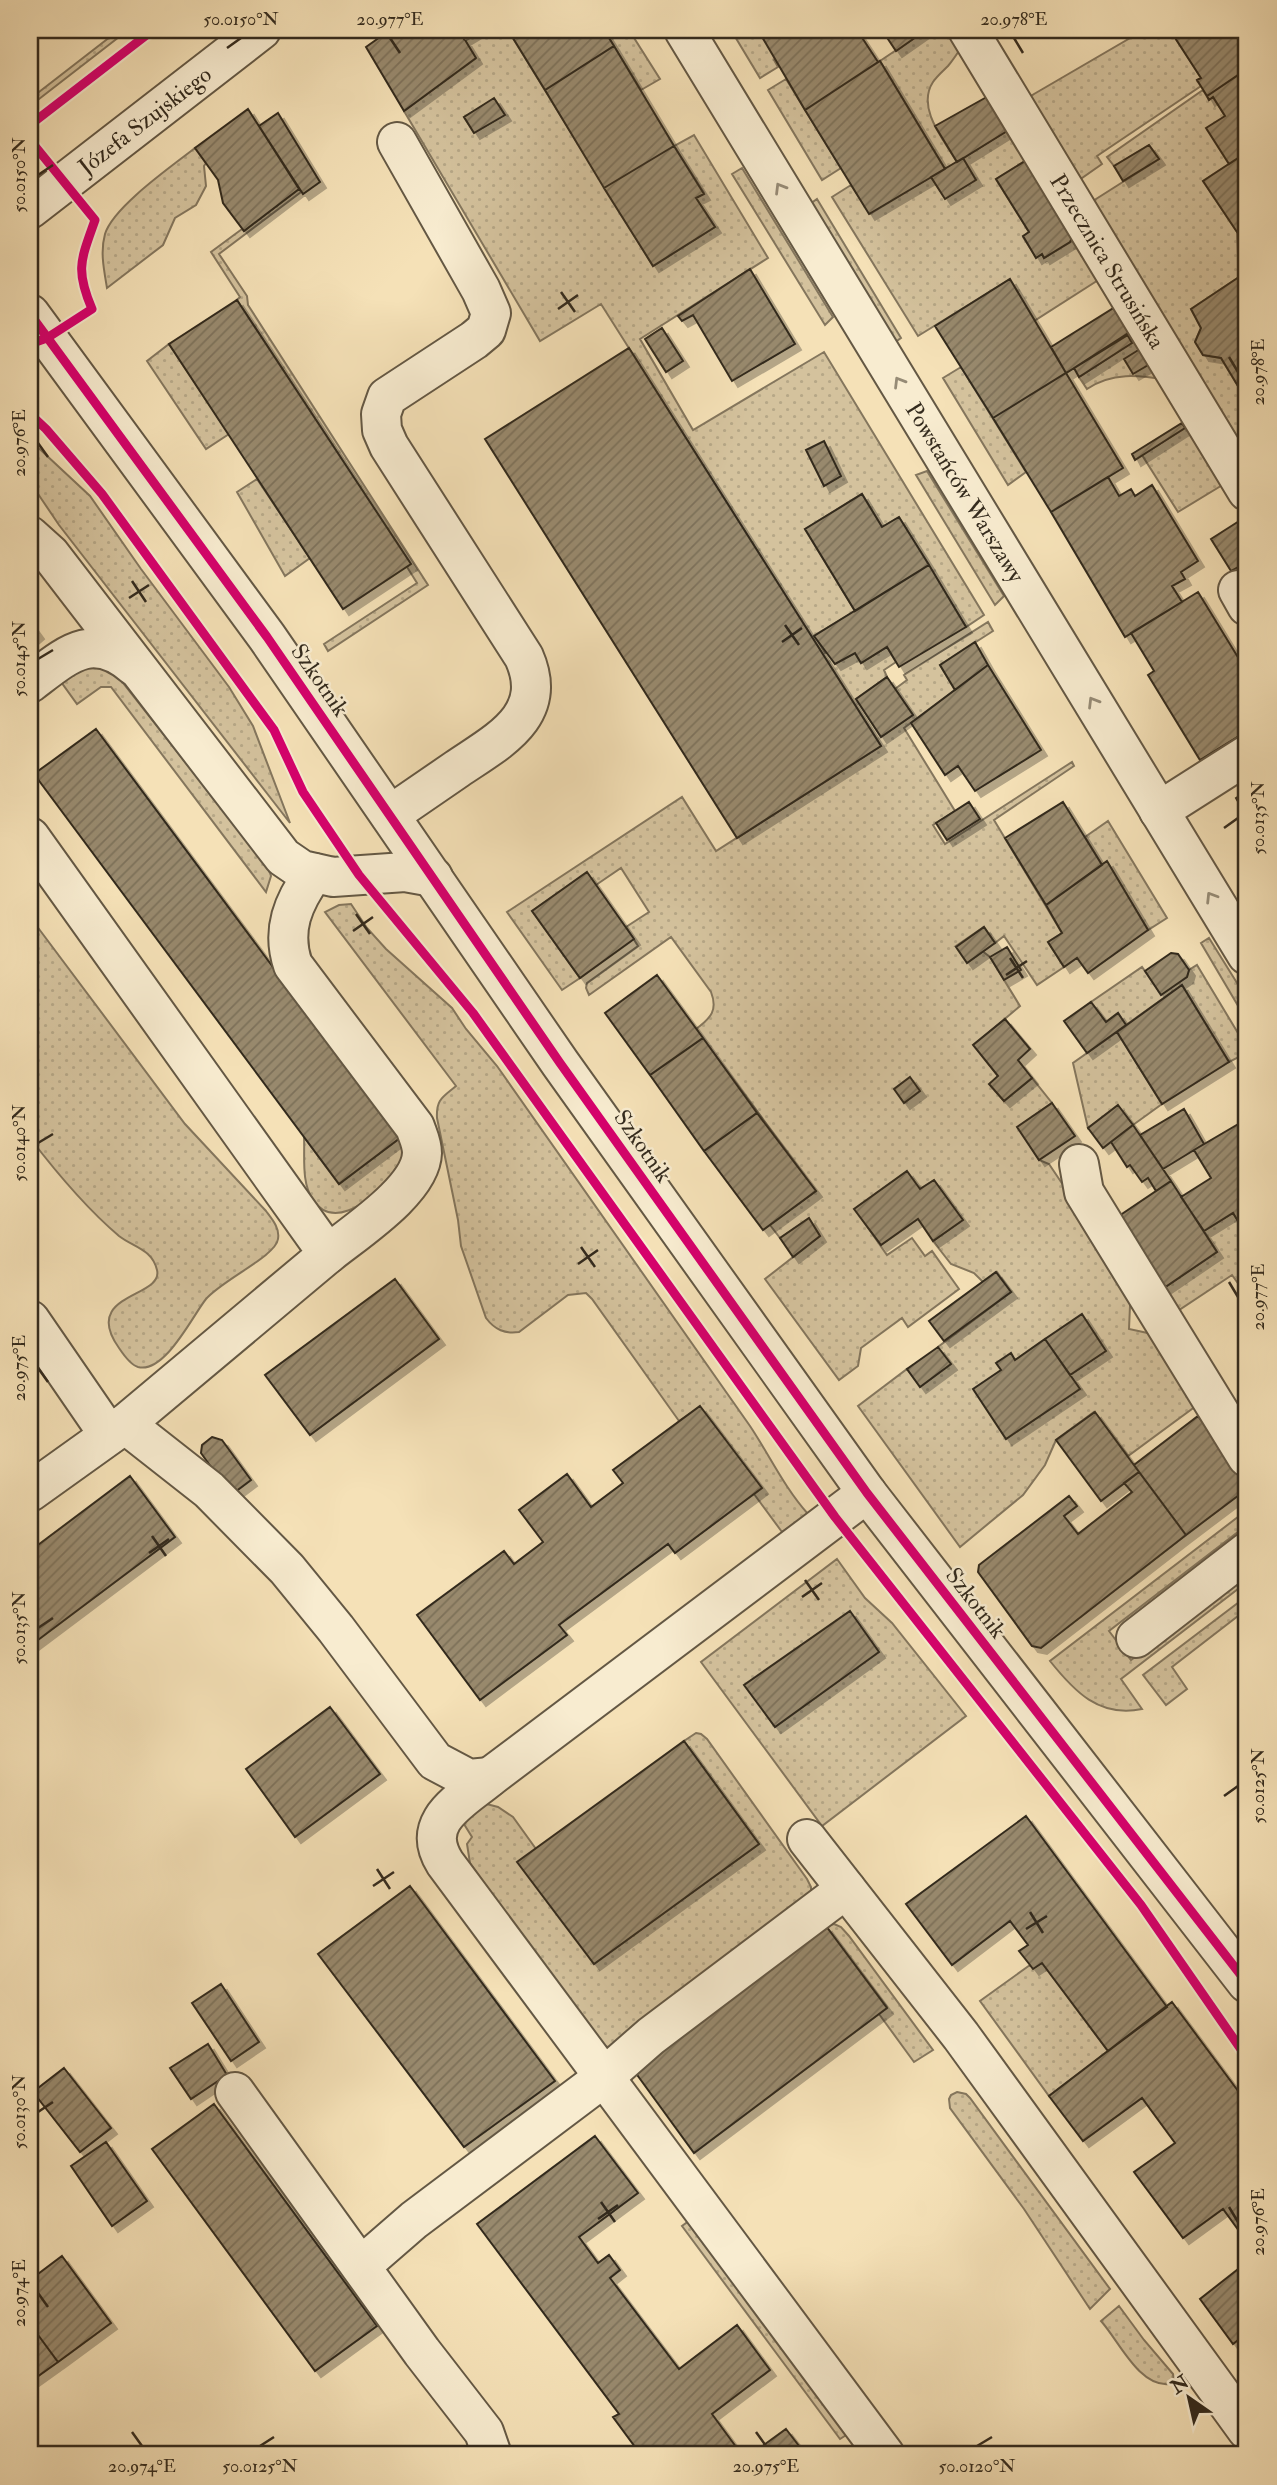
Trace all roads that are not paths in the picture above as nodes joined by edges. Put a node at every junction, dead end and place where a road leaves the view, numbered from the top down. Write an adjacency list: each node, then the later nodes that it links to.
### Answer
1 (261, 30): 5 (street, Józefa Szujskiego)
2 (684, 30): 12 (street, Powstańców Warszawy, one-way to 2)
3 (968, 30): 7 (street, Przecznica Strusińska)
4 (397, 142): 13 (street)
5 (30, 209)
6 (30, 314): 13 (street, Szkotnik)
7 (1247, 491)
8 (30, 536): 9 (street)
9 (135, 667): 10 (street); 15 (street)
10 (30, 683)
11 (1247, 755): 12 (street)
12 (1158, 811): 17 (street, Powstańców Warszawy, one-way to 12)
13 (390, 816): 16 (street, Szkotnik)
14 (30, 837): 19 (street)
15 (314, 873): 16 (street); 19 (street)
16 (433, 877): 24 (street, Szkotnik)
17 (1247, 955)
18 (1079, 1164): 22 (street)
19 (328, 1254): 21 (street)
20 (30, 1320): 21 (street)
21 (117, 1429): 23 (street); 27 (street)
22 (1247, 1457)
23 (30, 1492)
24 (867, 1493): 27 (street); 30 (street, Szkotnik)
25 (1247, 1552): 26 (street)
26 (1136, 1638)
27 (490, 1777): 31 (street)
28 (807, 1839): 29 (street)
29 (846, 1889): 31 (street); 34 (street)
30 (1247, 1983)
31 (603, 2078): 33 (street); 36 (street)
32 (235, 2092): 33 (street)
33 (362, 2266): 35 (street)
34 (1247, 2430)
35 (495, 2454)
36 (885, 2455)

